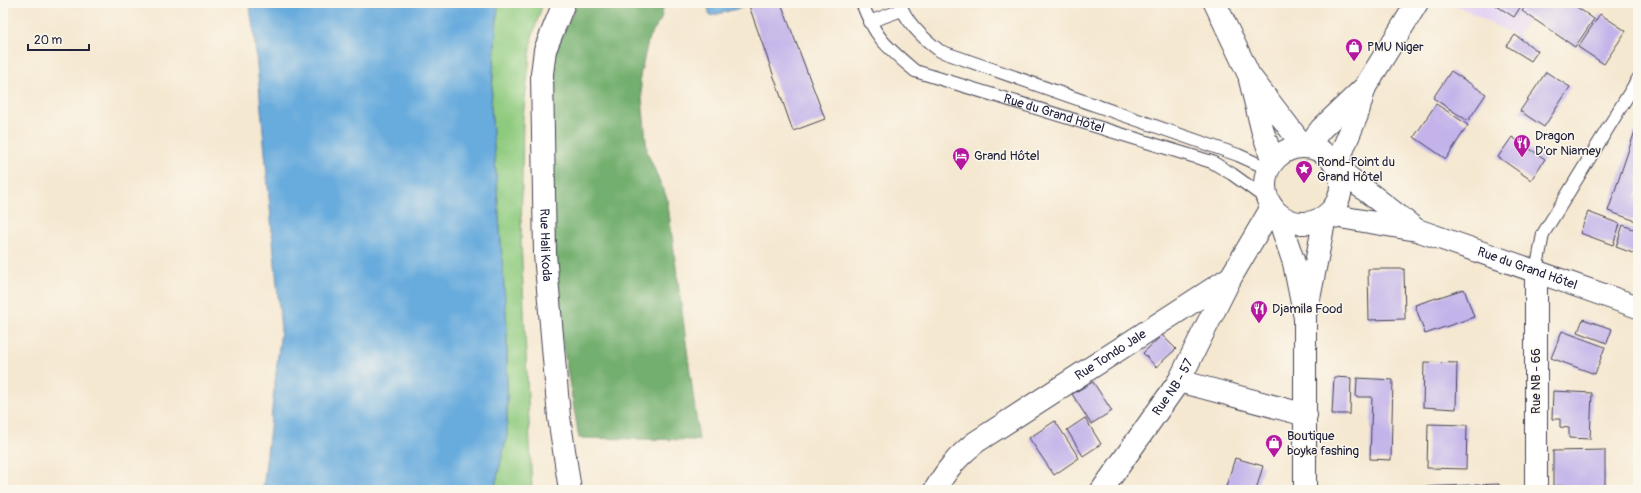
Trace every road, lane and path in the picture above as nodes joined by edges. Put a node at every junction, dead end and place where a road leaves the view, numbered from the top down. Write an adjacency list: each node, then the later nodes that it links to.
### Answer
1 (564, 3): 22 (street, Rue Hali Koda)
2 (862, 3): 6 (lane, Rue du Grand Hôtel)
3 (1215, 3): 7 (street)
4 (1417, 3): 9 (street)
5 (901, 6): 6 (lane); 11 (lane, Rue du Grand Hôtel)
6 (869, 22): 13 (lane, Rue du Grand Hôtel)
7 (1249, 75): 10 (street); 11 (street)
8 (1638, 79): 16 (lane)
9 (1365, 87): 10 (street); 12 (street)
10 (1305, 147): 11 (street); 12 (street)
11 (1271, 166): 13 (street)
12 (1337, 167): 14 (street); 15 (street, Rue du Grand Hôtel)
13 (1273, 207): 14 (street); 17 (street, Rue Tondo Jale); 19 (street)
14 (1326, 216): 15 (street, Rue du Grand Hôtel); 19 (street)
15 (1416, 230): 16 (street, Rue du Grand Hôtel)
16 (1536, 272): 18 (street, Rue du Grand Hôtel); 26 (street, Rue NB - 66)
17 (1231, 277): 20 (street, Rue NB - 57); 23 (street, Rue Tondo Jale)
18 (1638, 307)
19 (1305, 318): 21 (street)
20 (1179, 380): 21 (street); 24 (street, Rue NB - 57)
21 (1306, 415): 25 (street)
22 (570, 490)
23 (935, 490)
24 (1102, 490)
25 (1305, 490)
26 (1536, 490)

